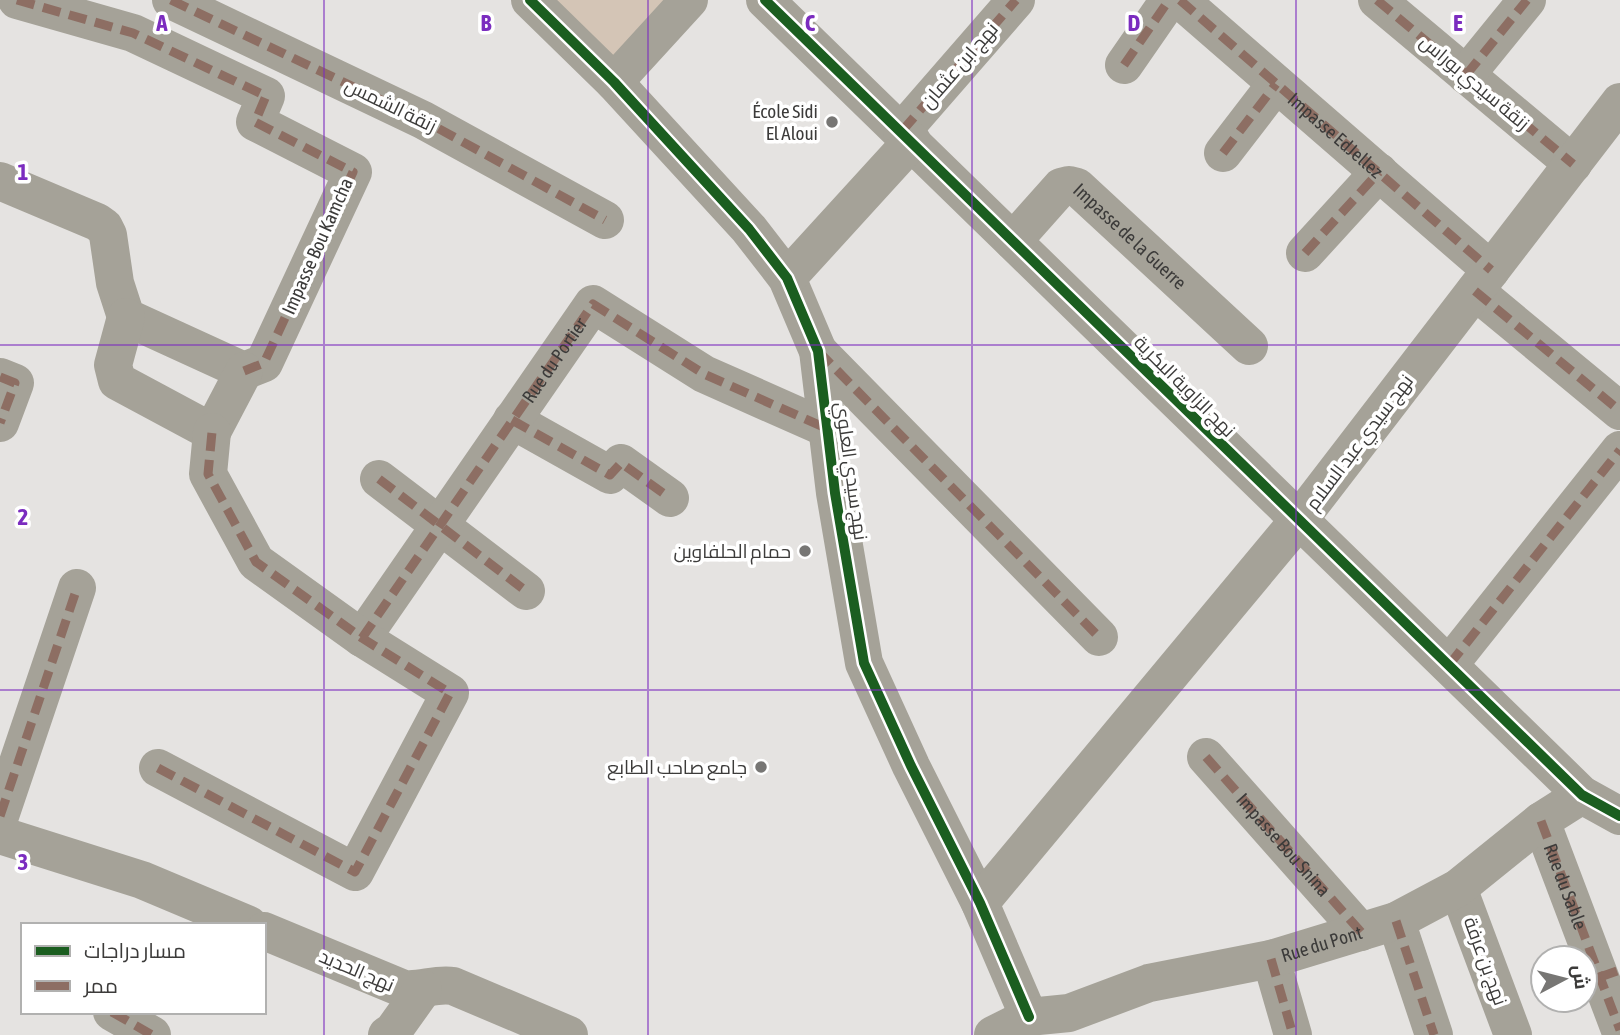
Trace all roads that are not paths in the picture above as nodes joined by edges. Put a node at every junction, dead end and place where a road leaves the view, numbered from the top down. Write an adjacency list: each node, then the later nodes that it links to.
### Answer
1 (17, 0): 29 (street, Impasse Bou Kamcha)
2 (172, 0): 21 (street, زنقة الشمس)
3 (530, 0): 13 (street, نهج سيدي العلوي)
4 (690, 0): 13 (street)
5 (1016, 0): 16 (street, نهج ابن عثمان)
6 (1169, 0): 11 (street)
7 (1181, 0): 14 (street, Impasse EdJellez)
8 (1377, 0): 12 (street, زنقة سيدي بوراس)
9 (1527, 0): 12 (street)
10 (767, 1): 16 (street, نهج الزاوية البكرية)
11 (1124, 65)
12 (1466, 75): 18 (street, زنقة سيدي بوراس)
13 (614, 82): 24 (street, نهج سيدي العلوي)
14 (1276, 83): 17 (street); 19 (street, Impasse EdJellez)
15 (1620, 102): 18 (street, نهج سيدي عبد السلام)
16 (907, 136): 22 (street, نهج الزاوية البكرية); 24 (street, نهج ابن عثمان)
17 (1223, 153)
18 (1573, 164): 25 (street, نهج سيدي عبد السلام)
19 (1379, 172): 23 (street); 25 (street, Impasse EdJellez)
20 (0, 181): 26 (street)
21 (605, 220)
22 (1013, 241): 27 (street, Impasse de la Guerre); 39 (street, نهج الزاوية البكرية)
23 (1305, 253)
24 (787, 278): 28 (street, نهج سيدي العلوي)
25 (1483, 280): 31 (street, Impasse EdJellez); 39 (street, نهج سيدي عبد السلام)
26 (126, 317): 29 (street); 35 (street)
27 (1249, 346)
28 (818, 351): 34 (street, نهج سيدي العلوي); 43 (street)
29 (244, 371): 35 (street)
30 (0, 377): 33 (street)
31 (1620, 411)
32 (512, 420): 34 (street, Rue du Portier); 38 (street); 40 (street, Rue du Portier)
33 (0, 423)
34 (828, 429): 54 (street, نهج سيدي العلوي)
35 (212, 432): 44 (street)
36 (1620, 450): 45 (street)
37 (379, 479): 40 (street)
38 (670, 498)
39 (1298, 521): 45 (street, نهج الزاوية البكرية); 54 (street, نهج سيدي عبد السلام)
40 (439, 526): 42 (street); 44 (street, Rue du Portier)
41 (77, 588): 49 (street)
42 (526, 591)
43 (1099, 637)
44 (362, 638): 47 (street)
45 (1449, 665): 48 (street, نهج الزاوية البكرية)
46 (1206, 757): 56 (street, Impasse Bou Snina)
47 (158, 768)
48 (1582, 795): 50 (street, نهج الزاوية البكرية); 51 (street, Rue du Pont)
49 (0, 816)
50 (1620, 816)
51 (1541, 821): 53 (street, Rue du Pont); 59 (street, Rue du Sable)
52 (0, 835): 55 (street)
53 (1458, 888): 56 (street, Rue du Pont); 70 (street, نهج بن عرفة)
54 (980, 902): 62 (street, نهج سيدي العلوي)
55 (244, 923)
56 (1378, 926): 58 (street, Rue du Pont); 69 (street)
57 (266, 932): 60 (street, نهج الحديد)
58 (1271, 959): 62 (street, Rue du Pont); 68 (street)
59 (1610, 974): 63 (street, Rue du Sable)
60 (423, 989): 65 (street); 66 (street, نهج الحديد)
61 (115, 1014): 64 (street)
62 (1029, 1017): 67 (street)
63 (1620, 1030)
64 (152, 1035)
65 (387, 1035)
66 (569, 1035)
67 (993, 1035)
68 (1293, 1035)
69 (1434, 1035)
70 (1513, 1035)

